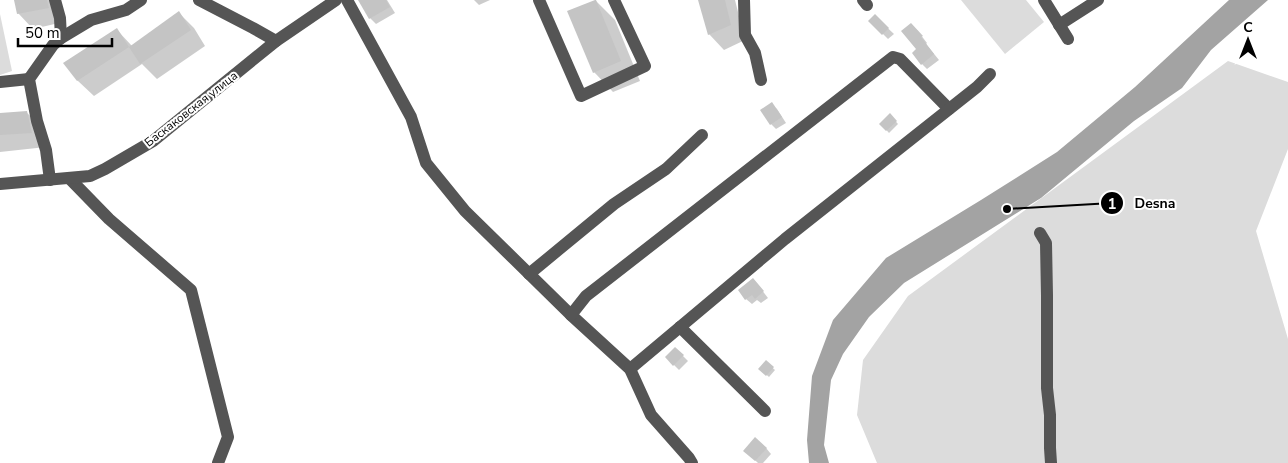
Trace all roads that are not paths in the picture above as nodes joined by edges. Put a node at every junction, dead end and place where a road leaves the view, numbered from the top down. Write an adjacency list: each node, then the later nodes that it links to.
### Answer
1 (55, 0): 12 (street)
2 (141, 0): 12 (street)
3 (198, 0): 14 (street)
4 (336, 0): 14 (street, Баскаковская улица)
5 (347, 0): 25 (street)
6 (614, 0): 10 (street)
7 (744, 0): 17 (street)
8 (1044, 0): 11 (street)
9 (1098, 0): 11 (street)
10 (543, 1)
11 (1059, 25): 13 (street)
12 (61, 38): 16 (street)
13 (1068, 39)
14 (276, 41): 21 (street, Баскаковская улица)
15 (990, 74): 19 (street)
16 (29, 79): 18 (street); 22 (street)
17 (760, 80)
18 (0, 82)
19 (949, 110): 26 (street); 27 (street)
20 (702, 135): 25 (street)
21 (70, 179): 22 (street, Баскаковская улица); 30 (street)
22 (50, 180): 23 (street, Баскаковская улица)
23 (0, 184)
24 (1040, 233): 32 (street)
25 (529, 274): 26 (street)
26 (571, 315): 28 (street)
27 (680, 327): 28 (street); 29 (street)
28 (630, 369): 31 (street)
29 (765, 412)
30 (218, 463)
31 (692, 463)
32 (1051, 463)

